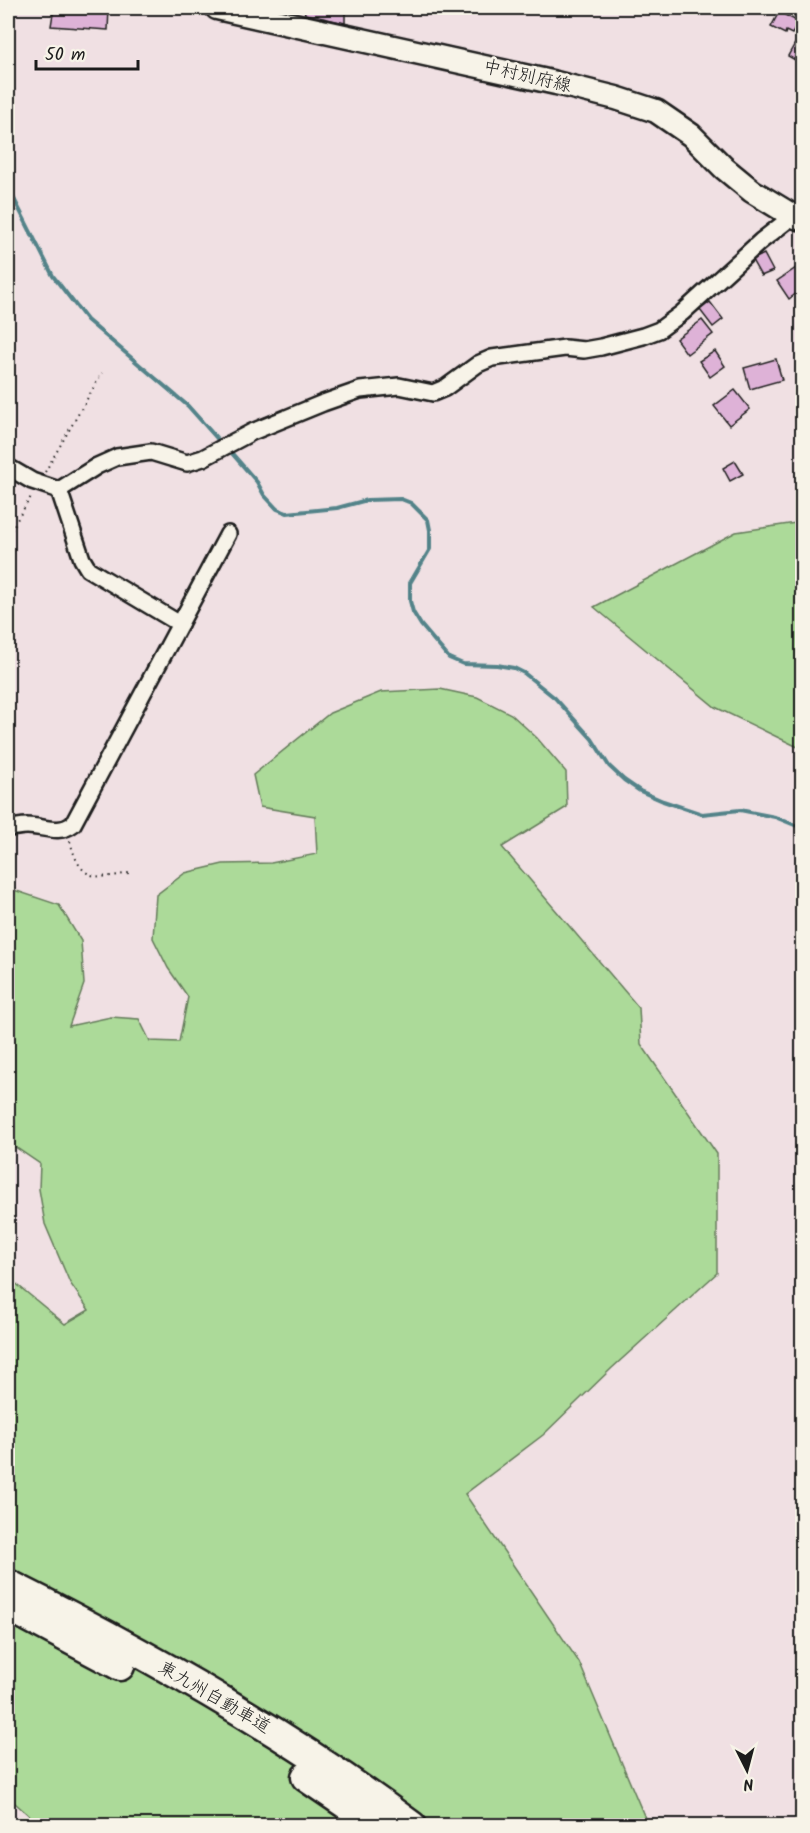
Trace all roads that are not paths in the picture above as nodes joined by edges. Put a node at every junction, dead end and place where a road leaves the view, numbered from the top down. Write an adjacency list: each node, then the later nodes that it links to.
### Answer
1 (217, 8): 2 (main road, 中村別府線)
2 (798, 217): 4 (street)
3 (8, 467): 4 (street)
4 (59, 490): 6 (street)
5 (228, 534): 6 (street)
6 (180, 624): 7 (street)
7 (8, 828)
8 (8, 1584): 10 (highway, 東九州自動車道)
9 (8, 1606): 10 (highway, 東九州自動車道)
10 (378, 1817): 11 (highway, 東九州自動車道)
11 (412, 1826)

